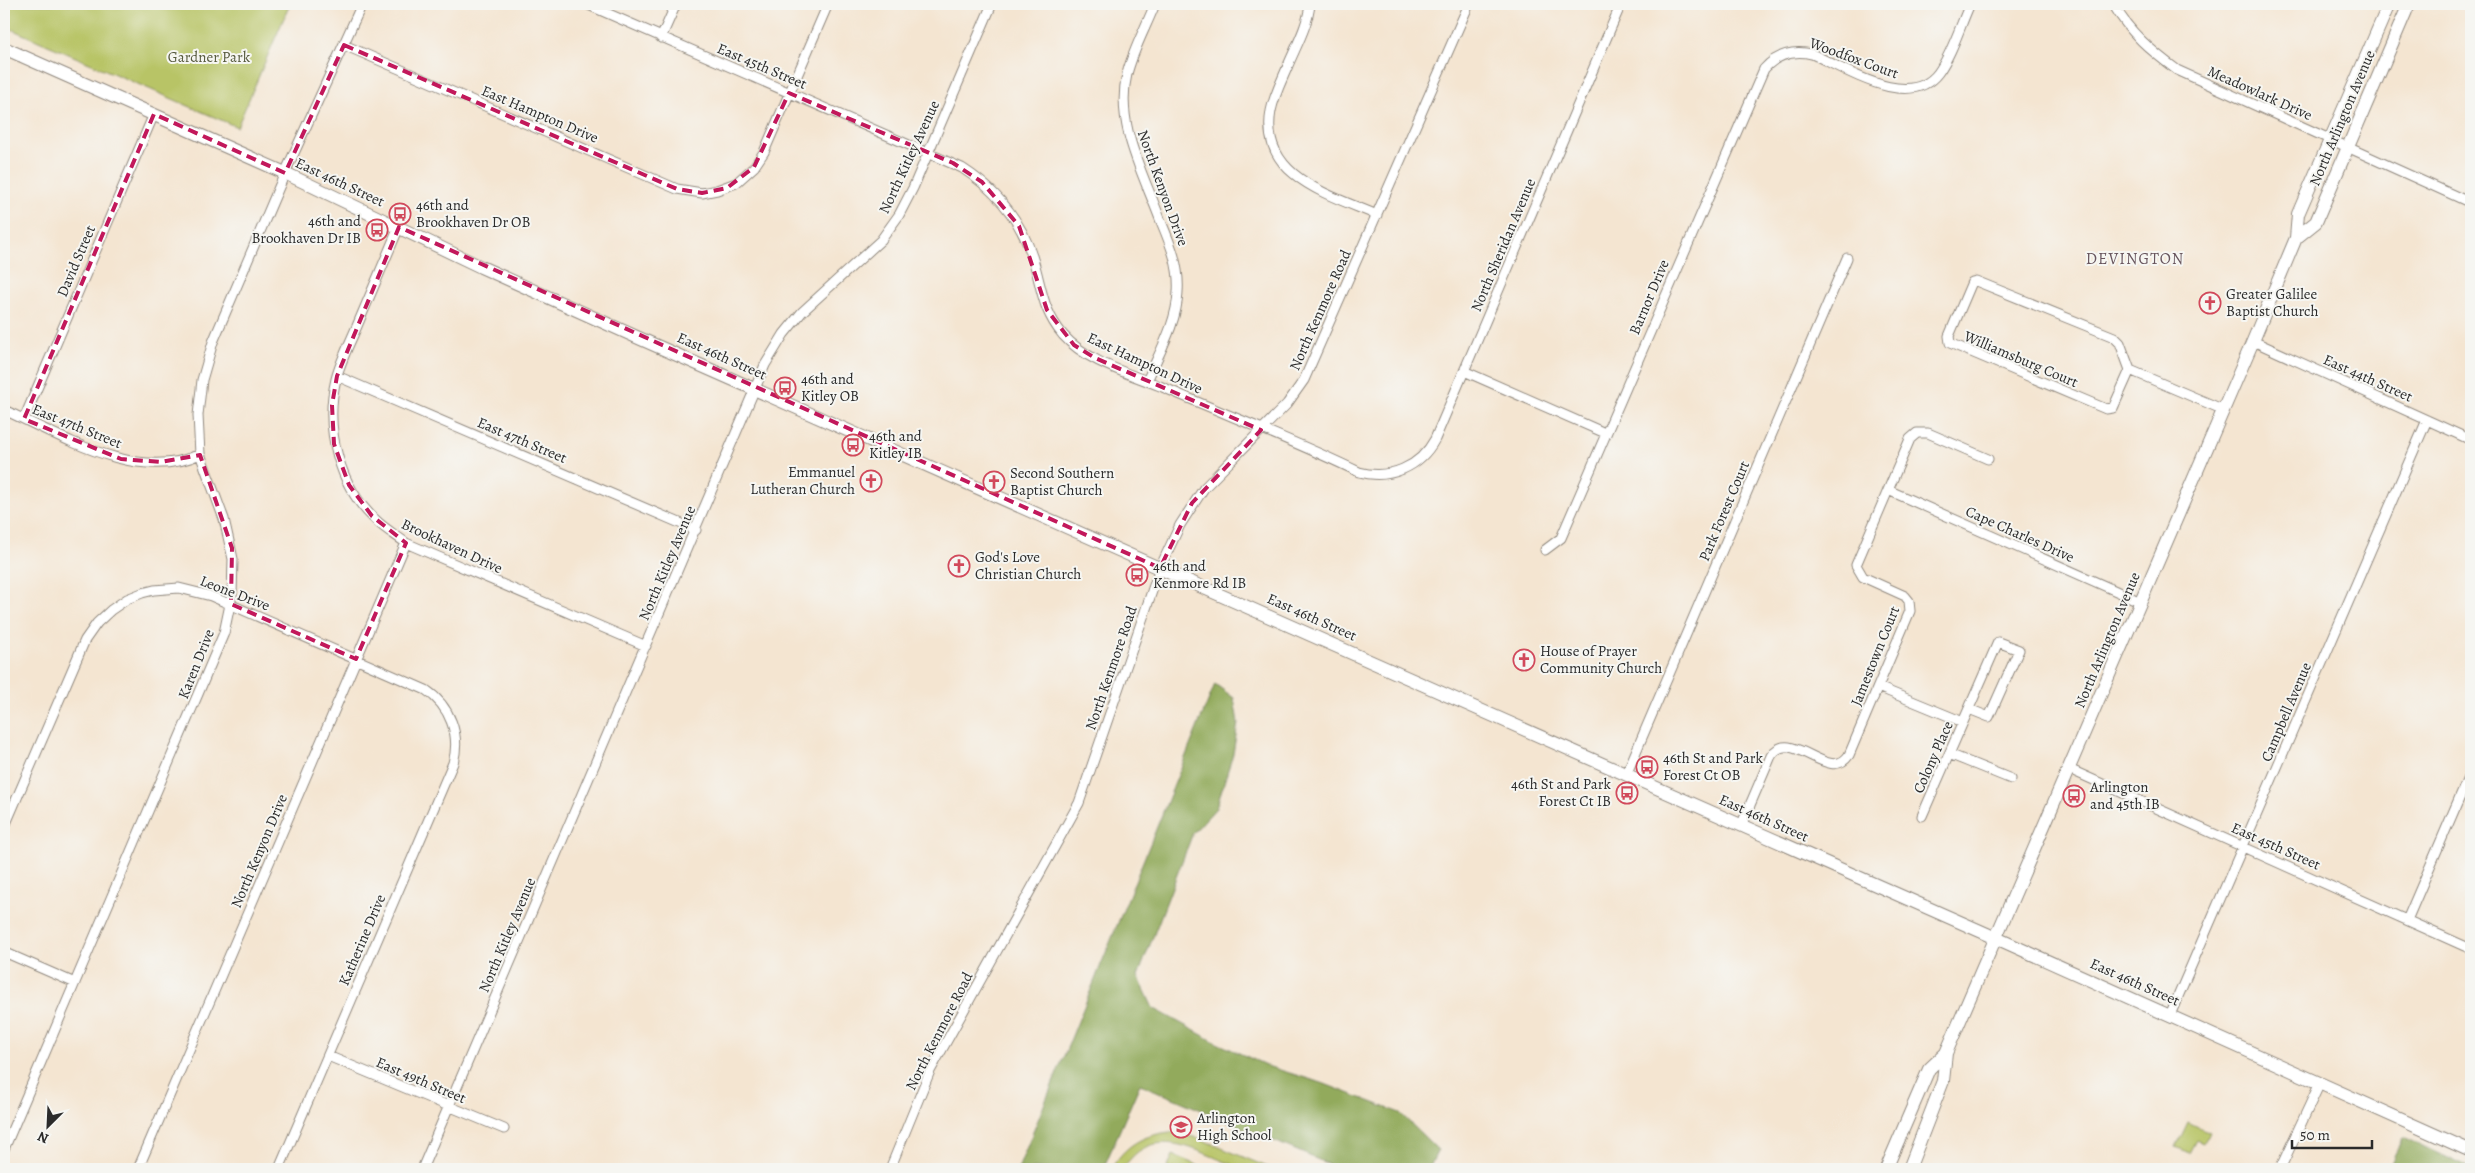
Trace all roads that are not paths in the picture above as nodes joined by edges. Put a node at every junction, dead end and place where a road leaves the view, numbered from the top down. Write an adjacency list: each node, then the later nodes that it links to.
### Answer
1 (362, 4): 15 (street, Karen Drive)
2 (586, 4): 14 (street, East 45th Street)
3 (676, 4): 14 (street)
4 (828, 4): 18 (street)
5 (992, 4): 22 (street, North Kitley Avenue)
6 (1155, 4): 33 (street, North Kenyon Drive)
7 (1310, 4): 25 (street)
8 (1468, 4): 25 (street, North Kenmore Road)
9 (1620, 4): 31 (street, North Sheridan Avenue)
10 (1970, 4): 17 (street, Woodfox Court)
11 (2113, 4): 20 (street, Meadowlark Drive)
12 (2388, 4): 20 (main road, North Arlington Avenue)
13 (2410, 4): 21 (main road, North Arlington Avenue)
14 (661, 38): 18 (street, East 45th Street)
15 (344, 45): 18 (street, East Hampton Drive); 23 (street, Karen Drive)
16 (5, 52): 19 (main road, East 46th Street)
17 (1781, 56): 40 (street, Barnor Drive)
18 (789, 93): 22 (street, East 45th Street)
19 (154, 114): 23 (main road, East 46th Street); 37 (street, David Street)
20 (2330, 140): 21 (street, Meadowlark Drive); 27 (main road, North Arlington Avenue)
21 (2347, 148): 24 (street, Meadowlark Drive); 27 (main road, North Arlington Avenue)
22 (928, 153): 33 (street, East Hampton Drive); 34 (street, North Kitley Avenue)
23 (285, 173): 26 (main road, East 46th Street); 42 (street, Karen Drive)
24 (2471, 203)
25 (1377, 215): 39 (street, North Kenmore Road)
26 (399, 227): 32 (street, Brookhaven Drive); 34 (main road, East 46th Street)
27 (2296, 238): 29 (main road, North Arlington Avenue)
28 (1847, 258): 61 (street, Park Forest Court)
29 (2253, 341): 36 (main road, North Arlington Avenue); 38 (street, East 44th Street)
30 (2130, 370): 30 (street, Williamsburg Court); 36 (street)
31 (1464, 371): 40 (street); 44 (street, North Sheridan Avenue)
32 (337, 376): 46 (street, East 47th Street); 47 (street, Brookhaven Drive)
33 (1146, 381): 39 (street, East Hampton Drive)
34 (754, 388): 46 (street, North Kitley Avenue); 49 (main road, East 46th Street)
35 (4, 410): 37 (street, East 47th Street)
36 (2224, 410): 50 (main road, North Arlington Avenue)
37 (24, 419): 42 (street, East 47th Street)
38 (2427, 420): 41 (street, East 44th Street); 66 (street, Campbell Avenue)
39 (1261, 430): 44 (street, East Hampton Drive); 49 (street, North Kenmore Road)
40 (1605, 433): 48 (street, Barnor Drive)
41 (2471, 440)
42 (200, 454): 51 (street, Karen Drive)
43 (1988, 459): 45 (street, Jamestown Court)
44 (1385, 474)
45 (1888, 490): 50 (street, Cape Charles Drive); 54 (street, Jamestown Court)
46 (696, 530): 52 (street, North Kitley Avenue)
47 (406, 543): 52 (street, Brookhaven Drive); 53 (street, North Kenyon Drive)
48 (1545, 550)
49 (1160, 568): 61 (main road, East 46th Street); 83 (street, North Kenmore Road)
50 (2141, 602): 59 (main road, North Arlington Avenue)
51 (231, 604): 53 (street, Leone Drive); 65 (street, Leone Drive); 71 (street, Karen Drive)
52 (646, 646): 76 (street, North Kitley Avenue)
53 (356, 659): 56 (street, Leone Drive); 80 (street, North Kenyon Drive)
54 (1878, 687): 57 (street); 64 (street, Jamestown Court)
55 (1969, 708): 55 (street, Colony Place); 57 (street, Colony Place)
56 (451, 720): 74 (street, Katherine Drive)
57 (1963, 722): 58 (street, Colony Place)
58 (1949, 754): 62 (street); 63 (street, Colony Place)
59 (2069, 769): 66 (street, East 45th Street); 68 (main road, North Arlington Avenue)
60 (2471, 771): 67 (street)
61 (1626, 775): 64 (main road, East 46th Street)
62 (2011, 779)
63 (1922, 816)
64 (1741, 826): 68 (main road, East 46th Street)
65 (4, 828)
66 (2242, 847): 67 (street, East 45th Street); 72 (street, Campbell Avenue)
67 (2407, 920): 69 (street, East 45th Street)
68 (1996, 938): 72 (main road, East 46th Street); 73 (main road, North Arlington Avenue)
69 (2471, 949)
70 (4, 952): 71 (street)
71 (75, 983): 78 (street, Karen Drive)
72 (2170, 1016): 75 (main road, East 46th Street)
73 (1946, 1053): 84 (main road, North Arlington Avenue); 85 (main road, North Arlington Avenue)
74 (328, 1056): 76 (street, East 49th Street); 81 (street, Katherine Drive)
75 (2320, 1083): 79 (main road, East 46th Street); 86 (street)
76 (448, 1107): 77 (street, East 49th Street); 82 (street, North Kitley Avenue)
77 (504, 1129)
78 (4, 1149)
79 (2471, 1151)
80 (138, 1169)
81 (279, 1169)
82 (422, 1169)
83 (890, 1169)
84 (1886, 1169)
85 (1909, 1169)
86 (2280, 1169)

